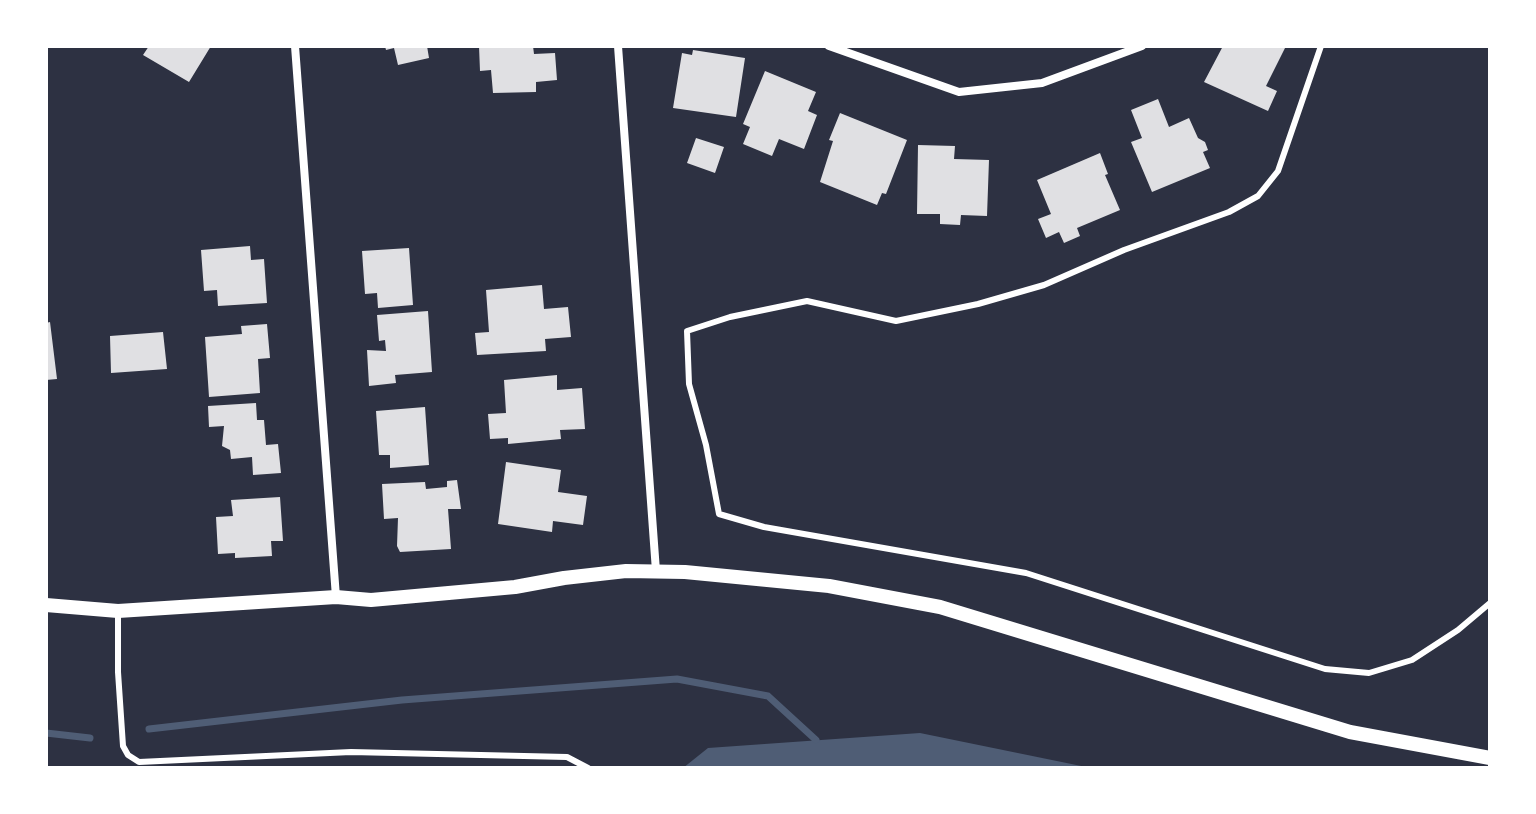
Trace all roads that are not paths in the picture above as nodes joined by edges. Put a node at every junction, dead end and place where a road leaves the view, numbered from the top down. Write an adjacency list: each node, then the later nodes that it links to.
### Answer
1 (295, 46): 7 (street)
2 (618, 46): 6 (street)
3 (829, 46): 4 (street)
4 (1142, 46)
5 (1321, 46): 8 (lane)
6 (656, 571): 7 (street); 11 (street)
7 (336, 597): 10 (street)
8 (1490, 603)
9 (46, 605): 10 (street)
10 (118, 611): 12 (lane)
11 (1490, 758)
12 (588, 768)

